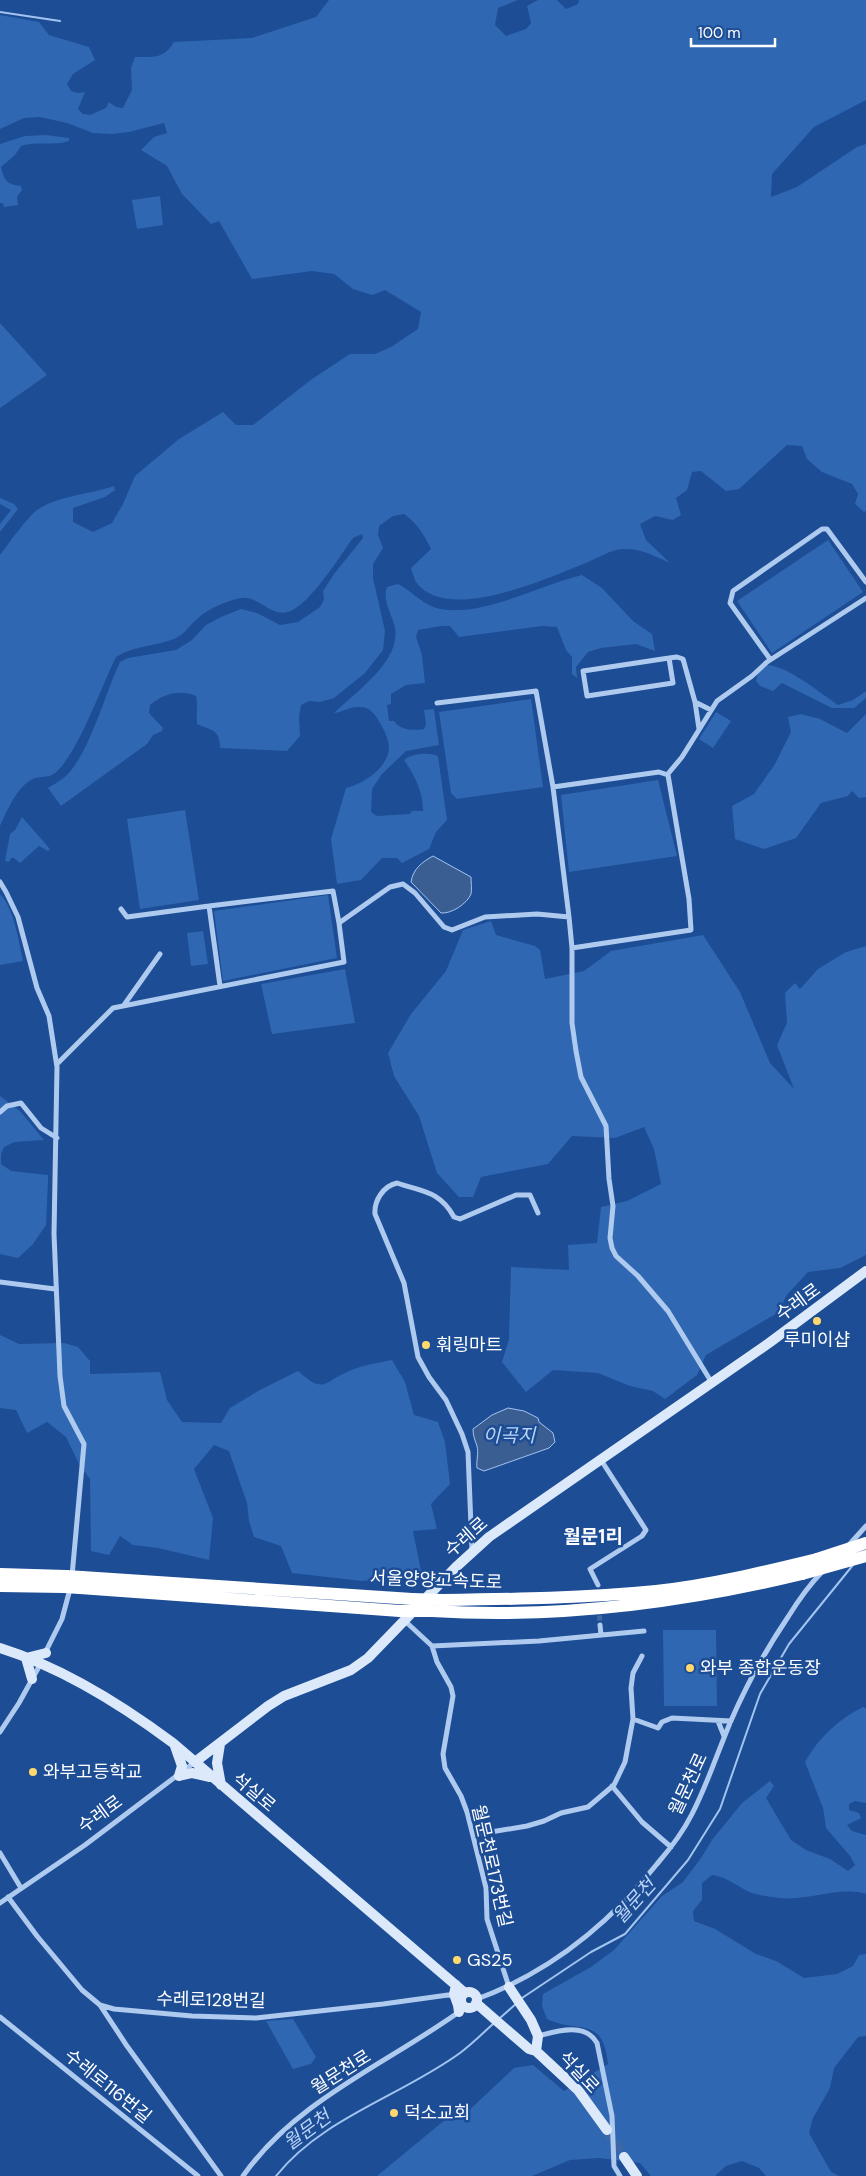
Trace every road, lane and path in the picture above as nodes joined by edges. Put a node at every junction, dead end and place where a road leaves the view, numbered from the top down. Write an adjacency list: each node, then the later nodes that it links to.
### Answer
1 (866, 582): 4 (street)
2 (866, 598): 4 (street)
3 (669, 658): 3 (street); 5 (street)
4 (770, 659): 7 (street)
5 (695, 702): 7 (street); 8 (street)
6 (437, 703): 10 (street)
7 (711, 710): 8 (street)
8 (699, 730): 9 (street)
9 (667, 775): 10 (street); 16 (street)
10 (553, 788): 14 (street)
11 (0, 882): 20 (street)
12 (210, 906): 13 (street); 15 (street); 18 (street)
13 (120, 909)
14 (569, 917): 15 (street); 16 (street)
15 (339, 923): 18 (street)
16 (572, 948): 27 (street)
17 (160, 954): 19 (street)
18 (220, 986): 19 (street)
19 (124, 1005): 20 (street)
20 (57, 1064): 22 (street)
21 (0, 1112): 22 (street)
22 (57, 1138): 26 (street)
23 (538, 1213): 31 (street)
24 (866, 1271): 27 (main road, 수레로)
25 (0, 1282): 26 (street)
26 (55, 1289): 44 (street)
27 (712, 1383): 28 (main road, 수레로)
28 (601, 1460): 31 (main road, 수레로); 36 (street)
29 (866, 1526): 51 (street, 월문천로)
30 (866, 1543): 35 (highway, 서울양양고속도로, bridge)
31 (472, 1551): 38 (main road, 수레로)
32 (866, 1556): 38 (highway, 서울양양고속도로, bridge)
33 (0, 1574): 34 (highway, 서울양양고속도로)
34 (65, 1582): 35 (highway, 서울양양고속도로, bridge); 37 (highway, 서울양양고속도로)
35 (81, 1583): 38 (highway, 서울양양고속도로)
36 (598, 1585)
37 (0, 1586)
38 (402, 1616): 42 (street, 월문천로173번길); 55 (main road, 수레로)
39 (600, 1625): 41 (street)
40 (644, 1632): 41 (street)
41 (601, 1635): 42 (street)
42 (432, 1646): 61 (street, 월문천로173번길)
43 (0, 1648): 46 (main road, 석실로)
44 (46, 1653): 46 (main road); 47 (street)
45 (642, 1656): 49 (street)
46 (26, 1658): 47 (main road, 석실로); 48 (main road)
47 (40, 1664): 48 (street); 54 (main road, 석실로)
48 (32, 1679): 52 (street)
49 (633, 1719): 50 (street); 60 (street)
50 (718, 1721): 51 (street); 53 (street)
51 (731, 1721): 53 (street, 월문천로)
52 (0, 1732)
53 (724, 1737): 62 (street, 월문천로)
54 (173, 1743): 56 (main road, 석실로); 57 (main road)
55 (220, 1744): 56 (main road, 수레로); 59 (main road)
56 (195, 1762): 57 (street, 수레로); 58 (main road, 석실로)
57 (178, 1776): 58 (main road); 64 (street, 수레로)
58 (211, 1777): 59 (main road, 석실로)
59 (221, 1785): 68 (main road, 석실로)
60 (612, 1786): 61 (street); 62 (street)
61 (473, 1836): 67 (street, 월문천로173번길)
62 (671, 1847): 67 (street, 월문천로)
63 (0, 1853): 64 (street)
64 (20, 1888): 65 (street, 수레로)
65 (8, 1897): 66 (street, 수레로); 69 (street, 수레로128번길)
66 (0, 1903)
67 (511, 1989): 70 (street, 월문천로); 72 (main road)
68 (460, 1992): 69 (street, 수레로128번길); 70 (main road, 석실로); 70 (main road)
69 (100, 2005): 77 (street)
70 (475, 2005): 73 (main road, 석실로); 78 (street, 월문천로)
71 (0, 2017): 76 (street, 수레로116번길)
72 (538, 2036): 73 (main road); 79 (street)
73 (536, 2051): 74 (main road, 석실로)
74 (607, 2130)
75 (624, 2157): 80 (main road)
76 (198, 2176)
77 (220, 2176)
78 (243, 2176)
79 (620, 2176)
80 (637, 2176)

